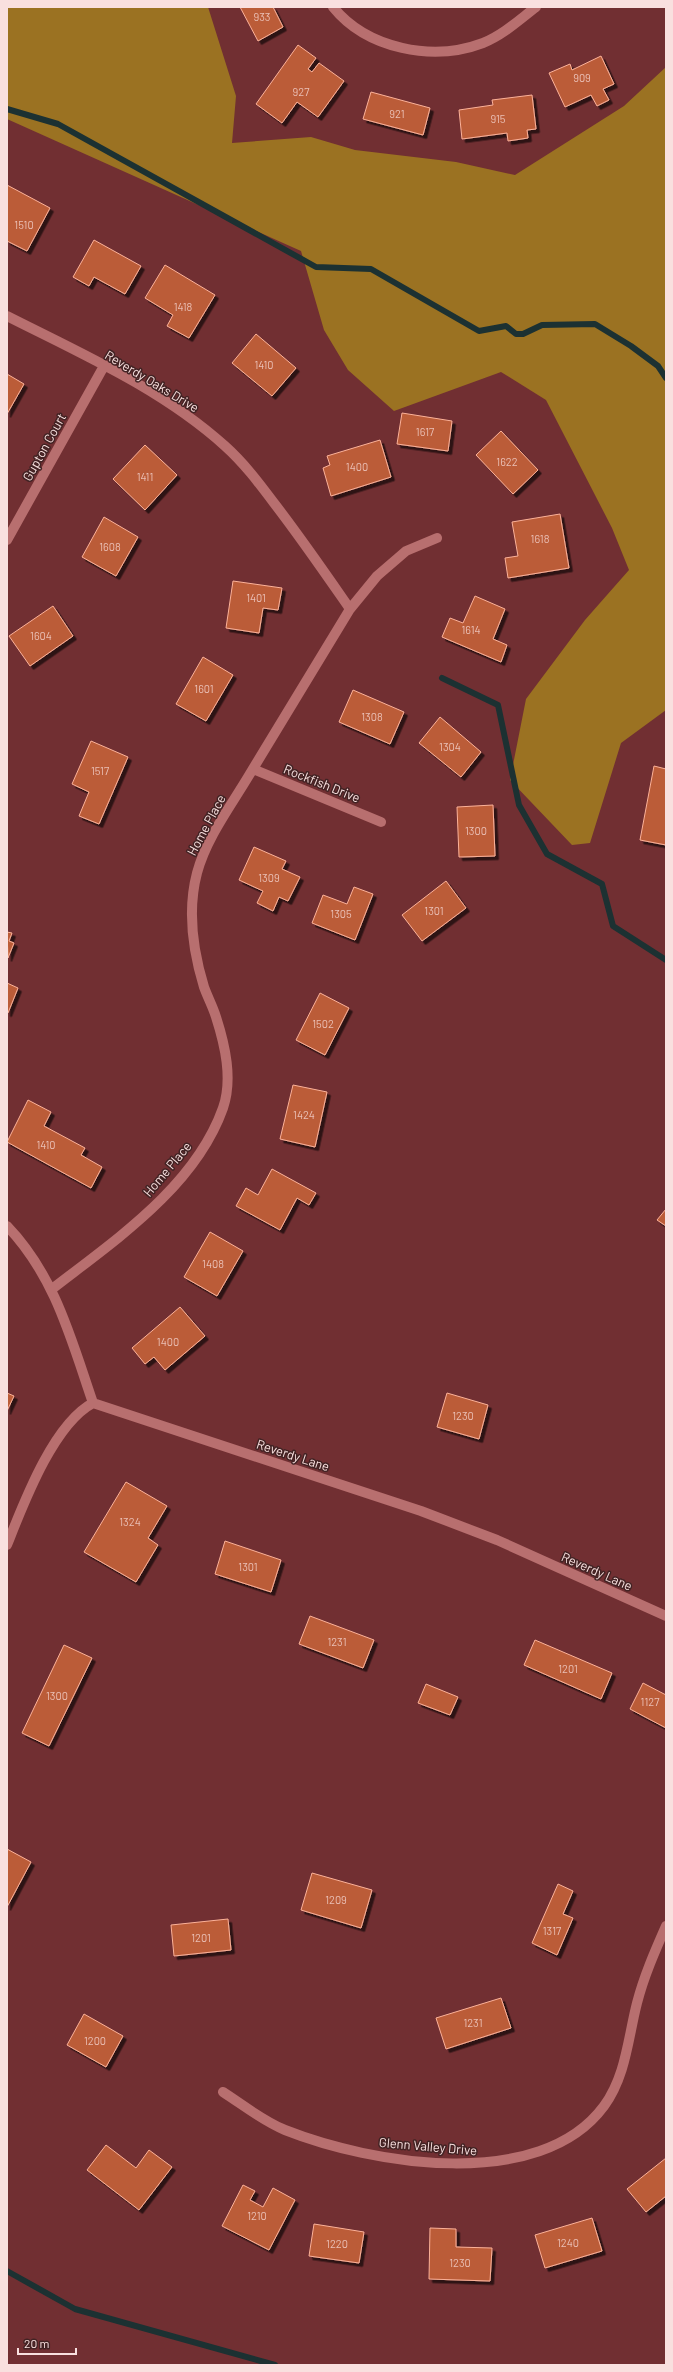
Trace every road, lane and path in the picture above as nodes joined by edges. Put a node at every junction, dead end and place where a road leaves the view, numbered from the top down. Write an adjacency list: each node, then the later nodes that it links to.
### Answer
1 (333, 7): 2 (street)
2 (536, 7)
3 (7, 316): 4 (street, Reverdy Oaks Drive)
4 (104, 366): 6 (street, Gupton Court); 7 (street, Reverdy Oaks Drive)
5 (437, 538): 7 (street, Home Place)
6 (7, 540)
7 (350, 609): 8 (street, Home Place)
8 (253, 769): 9 (street, Rockfish Drive); 11 (street, Home Place)
9 (381, 822)
10 (7, 1226): 11 (street)
11 (52, 1289): 12 (street)
12 (92, 1403): 13 (street); 14 (street, Reverdy Lane)
13 (7, 1545)
14 (666, 1616)
15 (666, 1926): 16 (street, Glenn Valley Drive)
16 (223, 2092)

